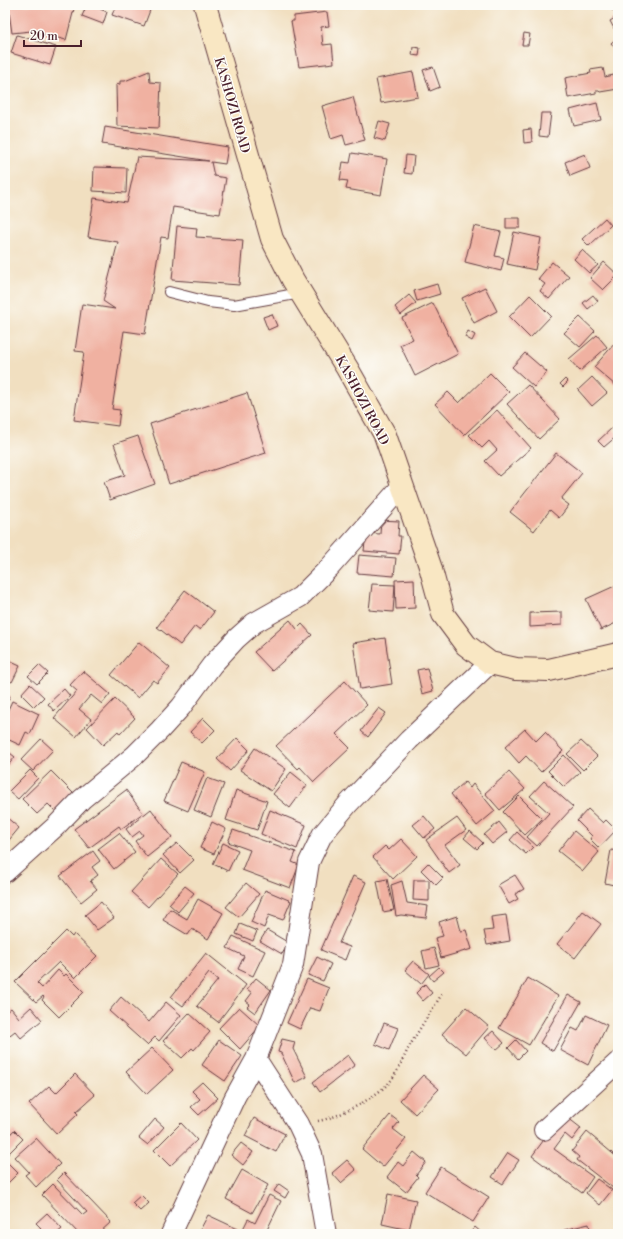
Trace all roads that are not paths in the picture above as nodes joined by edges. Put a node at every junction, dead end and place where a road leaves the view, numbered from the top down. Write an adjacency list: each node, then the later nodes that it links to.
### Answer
1 (205, 5): 3 (main road, KASHOZI ROAD)
2 (169, 292): 3 (lane)
3 (301, 293): 4 (main road, KASHOZI ROAD)
4 (402, 486): 6 (main road, KASHOZI ROAD); 7 (street)
5 (618, 654): 6 (main road, KASHOZI ROAD)
6 (490, 663): 8 (street)
7 (5, 872)
8 (256, 1059): 11 (street); 12 (street)
9 (618, 1062): 10 (street)
10 (544, 1130)
11 (171, 1234)
12 (326, 1234)

